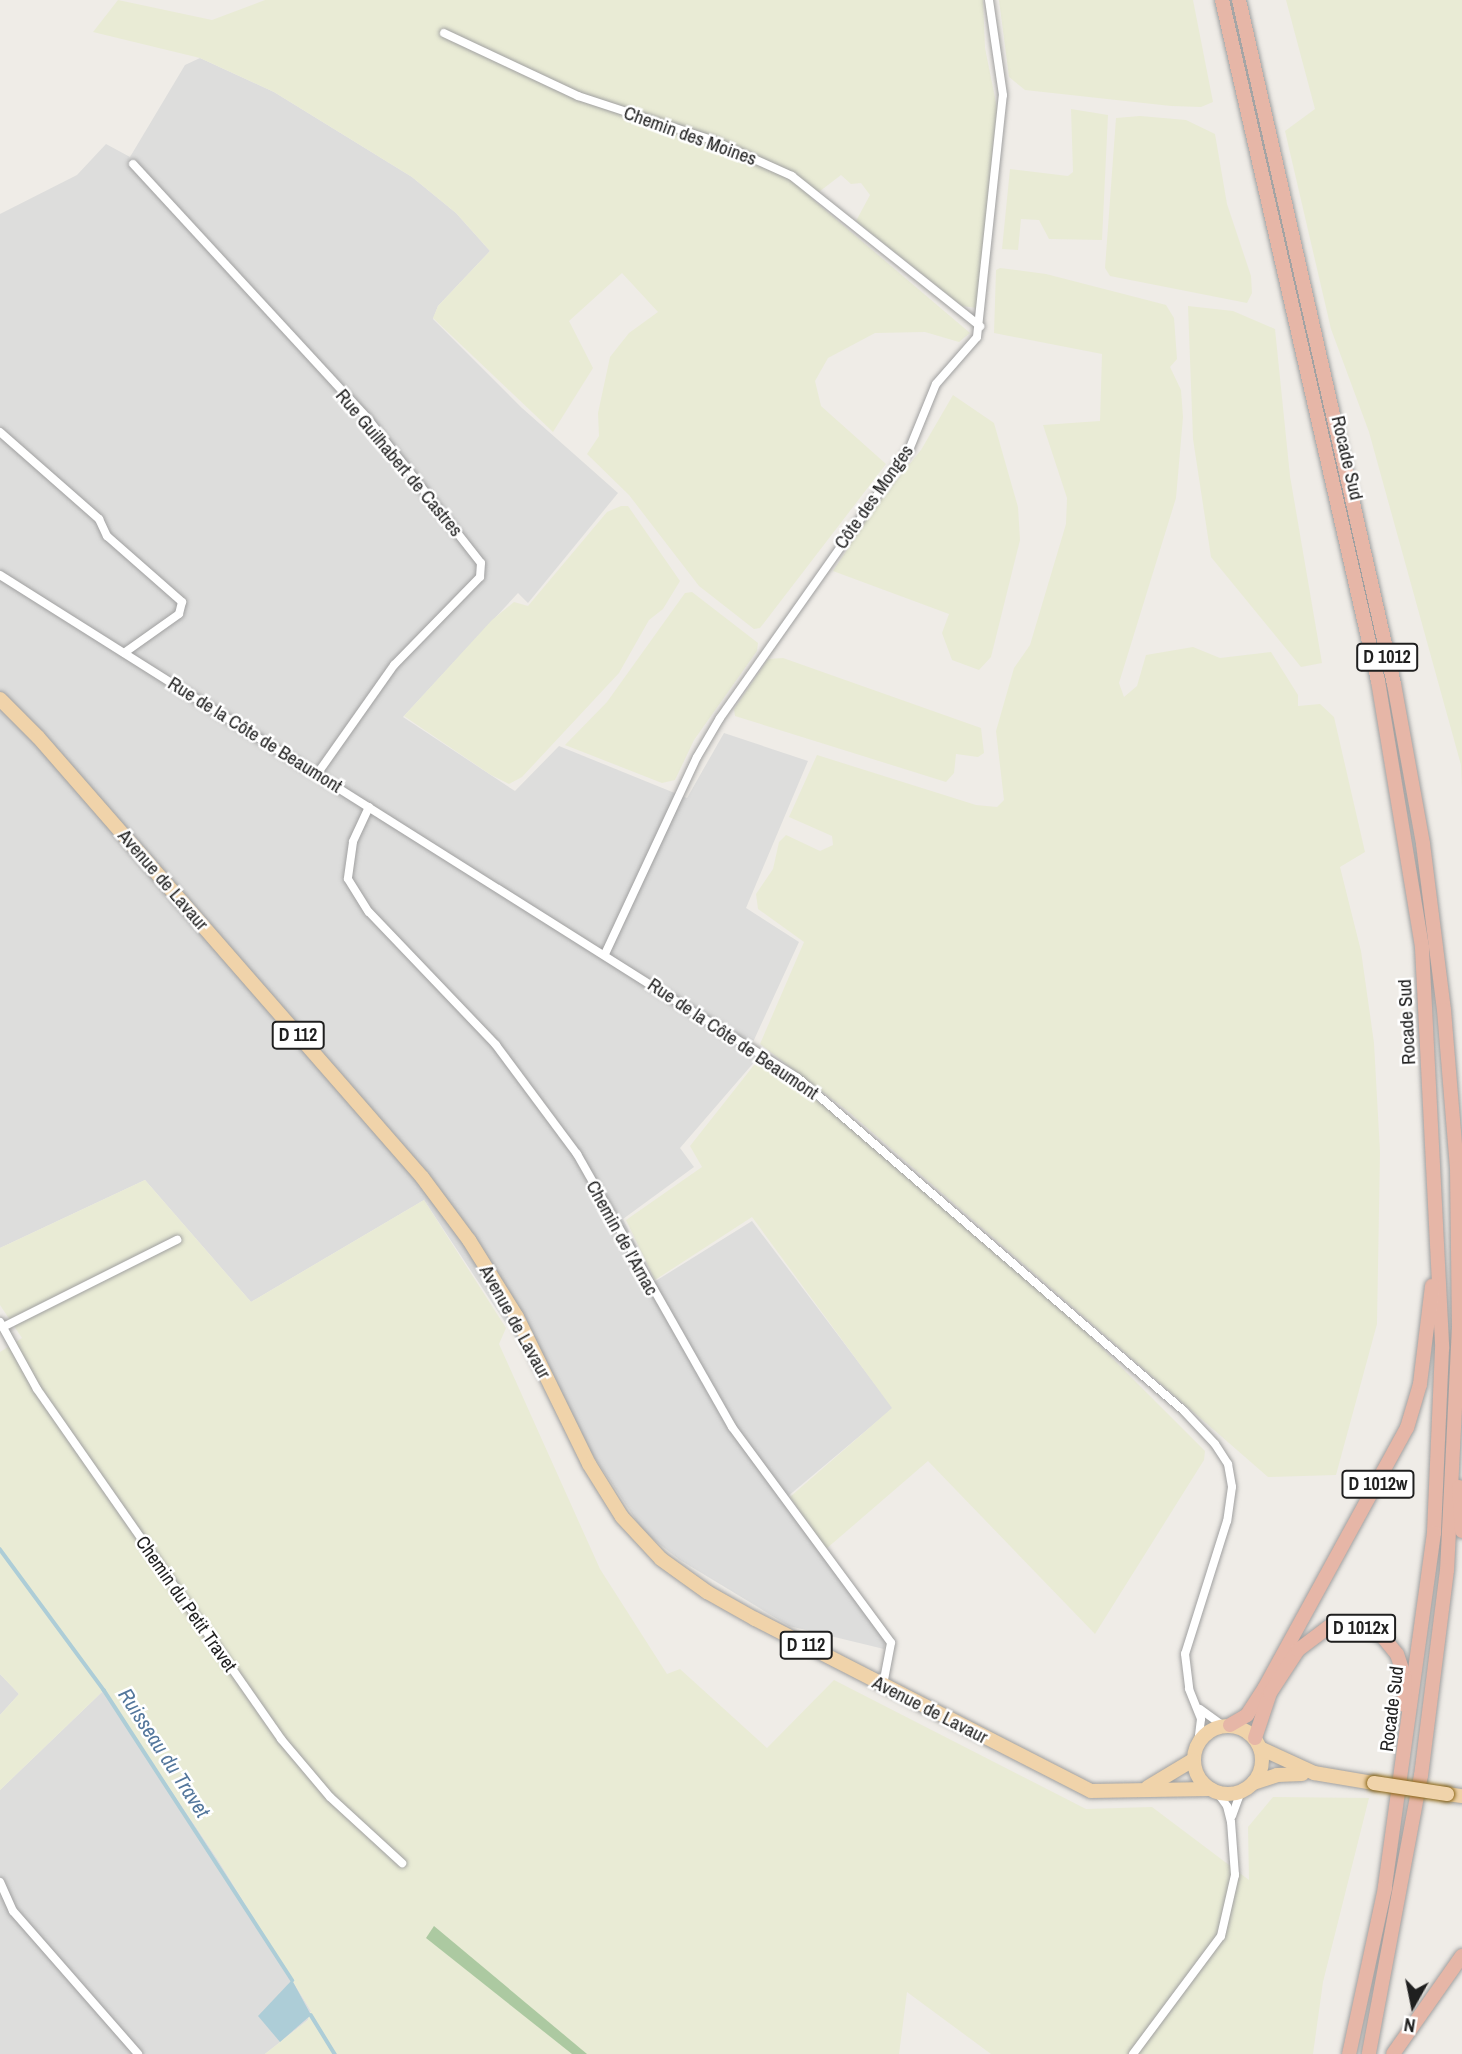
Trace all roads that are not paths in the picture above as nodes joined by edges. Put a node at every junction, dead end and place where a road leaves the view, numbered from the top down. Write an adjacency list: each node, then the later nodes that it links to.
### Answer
1 (989, 0): 6 (street, Côte des Monges)
2 (1222, 0): 14 (highway, Rocade Sud / D 1012)
3 (1239, 0): 17 (highway, Rocade Sud / D 1012)
4 (444, 33): 6 (street, Chemin des Moines)
5 (133, 164): 11 (street, Rue Guilhabert de Castres)
6 (980, 326): 13 (street, Côte des Monges)
7 (0, 432): 9 (street)
8 (0, 575): 9 (street, Rue de la Côte de Beaumont)
9 (124, 653): 11 (street, Rue de la Côte de Beaumont)
10 (0, 699): 19 (main road, Avenue de Lavaur / D 112)
11 (317, 774): 12 (street, Rue de la Côte de Beaumont)
12 (369, 807): 13 (street, Rue de la Côte de Beaumont); 19 (street, Chemin de l'Arnac)
13 (605, 954): 20 (street, Rue de la Côte de Beaumont)
14 (1437, 1208): 21 (highway, D 1012w); 24 (highway, Rocade Sud / D 1012)
15 (177, 1240): 16 (street)
16 (2, 1324): 32 (street, Chemin du Petit Travet)
17 (1455, 1421): 18 (highway); 38 (highway, Rocade Sud / D 1012)
18 (1462, 1531)
19 (883, 1685): 29 (main road, Avenue de Lavaur / D 112)
20 (1200, 1709): 21 (street); 22 (street, Rue de la Côte de Beaumont)
21 (1227, 1725): 22 (main road); 23 (main road)
22 (1198, 1742): 25 (main road)
23 (1258, 1743): 24 (highway, D 1012x); 26 (main road); 27 (main road)
24 (1406, 1757): 35 (highway, Rocade Sud)
25 (1193, 1760): 28 (main road); 29 (main road, D 112)
26 (1314, 1773): 27 (main road); 30 (main road, bridge)
27 (1247, 1787): 28 (main road); 31 (street)
28 (1213, 1791): 29 (main road, D 112); 31 (street)
29 (1133, 1792)
30 (1454, 1795)
31 (1231, 1822): 37 (street)
32 (402, 1863)
33 (0, 1882): 36 (street)
34 (1462, 1956): 39 (highway)
35 (1350, 2048)
36 (138, 2054)
37 (1133, 2054)
38 (1369, 2054)
39 (1392, 2054)

